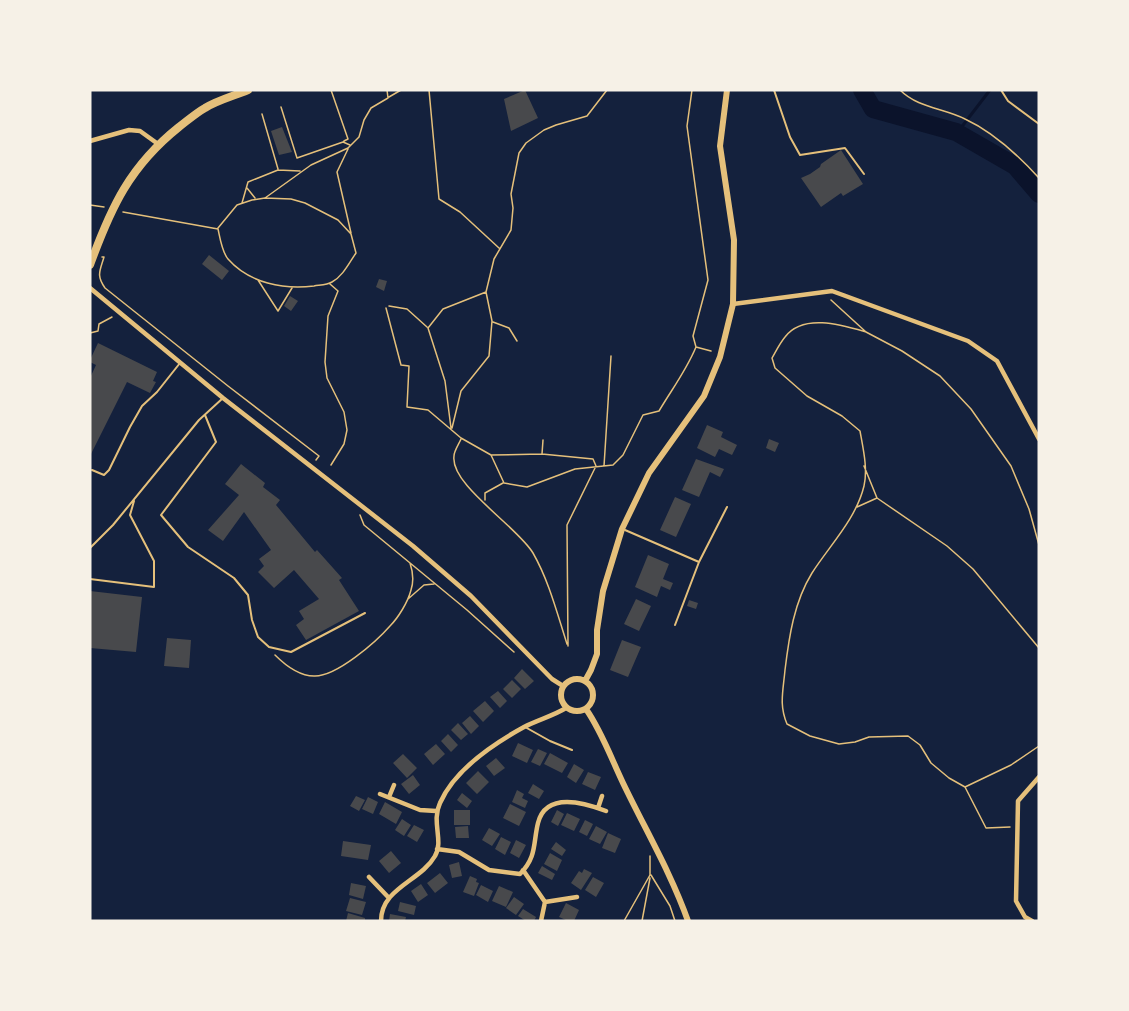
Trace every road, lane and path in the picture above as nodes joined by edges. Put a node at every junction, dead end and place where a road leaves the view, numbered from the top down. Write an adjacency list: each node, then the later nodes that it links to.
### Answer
1 (248, 90): 18 (highway)
2 (331, 90): 17 (path)
3 (387, 90): 12 (path)
4 (400, 90): 12 (path)
5 (429, 90): 32 (path)
6 (607, 90): 32 (path)
7 (692, 90): 47 (path)
8 (727, 90): 40 (street)
9 (774, 90): 22 (lane)
10 (900, 90): 23 (path)
11 (1001, 90): 15 (lane)
12 (388, 98): 19 (path)
13 (280, 107): 17 (path)
14 (262, 114): 20 (path)
15 (1039, 124)
16 (90, 141): 18 (street)
17 (344, 142): 19 (path)
18 (158, 144): 29 (highway)
19 (349, 147): 21 (path); 31 (path)
20 (278, 170): 21 (path); 24 (path)
21 (301, 171): 25 (path)
22 (864, 174)
23 (1039, 177)
24 (246, 187): 26 (path); 27 (path)
25 (265, 198): 26 (path); 31 (path)
26 (256, 199): 27 (path)
27 (242, 204): 30 (path)
28 (90, 205): 29 (path)
29 (112, 209): 30 (path); 33 (highway)
30 (218, 229): 36 (path)
31 (351, 234): 35 (path)
32 (500, 249): 38 (path)
33 (90, 265)
34 (257, 279): 36 (path)
35 (330, 283): 36 (path); 58 (path)
36 (292, 287)
37 (90, 288): 41 (street)
38 (486, 292): 42 (path); 43 (path)
39 (822, 292): 40 (street); 44 (path); 54 (street)
40 (733, 304): 48 (street)
41 (121, 313): 45 (path); 50 (street)
42 (492, 321): 43 (path); 46 (path)
43 (428, 328): 53 (path)
44 (866, 332): 59 (path); 70 (path)
45 (90, 333)
46 (517, 341)
47 (696, 347): 48 (path); 61 (path)
48 (721, 354): 69 (street)
49 (611, 356): 61 (path)
50 (180, 363): 51 (street); 62 (lane)
51 (223, 398): 52 (lane); 82 (street)
52 (205, 415): 64 (lane); 79 (lane)
53 (461, 438): 57 (path); 66 (path)
54 (1039, 439)
55 (543, 440): 56 (path)
56 (542, 454): 57 (path); 60 (path)
57 (491, 455): 63 (path)
58 (331, 465)
59 (864, 465): 65 (path); 68 (path)
60 (596, 466): 61 (path); 63 (path); 66 (path)
61 (604, 466)
62 (92, 470)
63 (504, 483): 66 (path)
64 (135, 498): 71 (lane); 74 (lane)
65 (877, 498): 68 (path); 80 (path)
66 (485, 503)
67 (726, 507): 72 (lane)
68 (856, 507): 90 (path)
69 (622, 529): 72 (lane); 81 (street)
70 (1039, 545)
71 (90, 548)
72 (699, 562): 78 (lane)
73 (410, 563): 76 (path)
74 (90, 579)
75 (435, 584): 76 (path)
76 (405, 602): 79 (path)
77 (365, 613): 79 (lane)
78 (675, 625)
79 (269, 647)
80 (1039, 648)
81 (585, 681): 82 (street); 84 (street)
82 (563, 686): 83 (street)
83 (566, 708): 84 (street); 85 (street)
84 (586, 709): 111 (street)
85 (525, 727): 87 (lane); 95 (street)
86 (1039, 746): 90 (path)
87 (572, 750)
88 (1039, 777): 97 (street)
89 (394, 785): 93 (street)
90 (965, 787): 97 (path)
91 (380, 794): 93 (street)
92 (602, 796): 94 (street)
93 (389, 797): 95 (street)
94 (598, 808): 96 (street); 100 (street)
95 (436, 811): 98 (street)
96 (606, 811)
97 (1017, 827): 112 (street)
98 (437, 849): 100 (street); 104 (street)
99 (650, 856): 101 (path)
100 (523, 870): 105 (street)
101 (650, 875): 108 (path); 109 (path); 110 (path)
102 (369, 877): 104 (street)
103 (577, 897): 105 (street)
104 (389, 898): 106 (street)
105 (545, 902): 107 (street)
106 (381, 921)
107 (541, 921)
108 (624, 921)
109 (642, 921)
110 (675, 921)
111 (688, 921)
112 (1032, 921)

